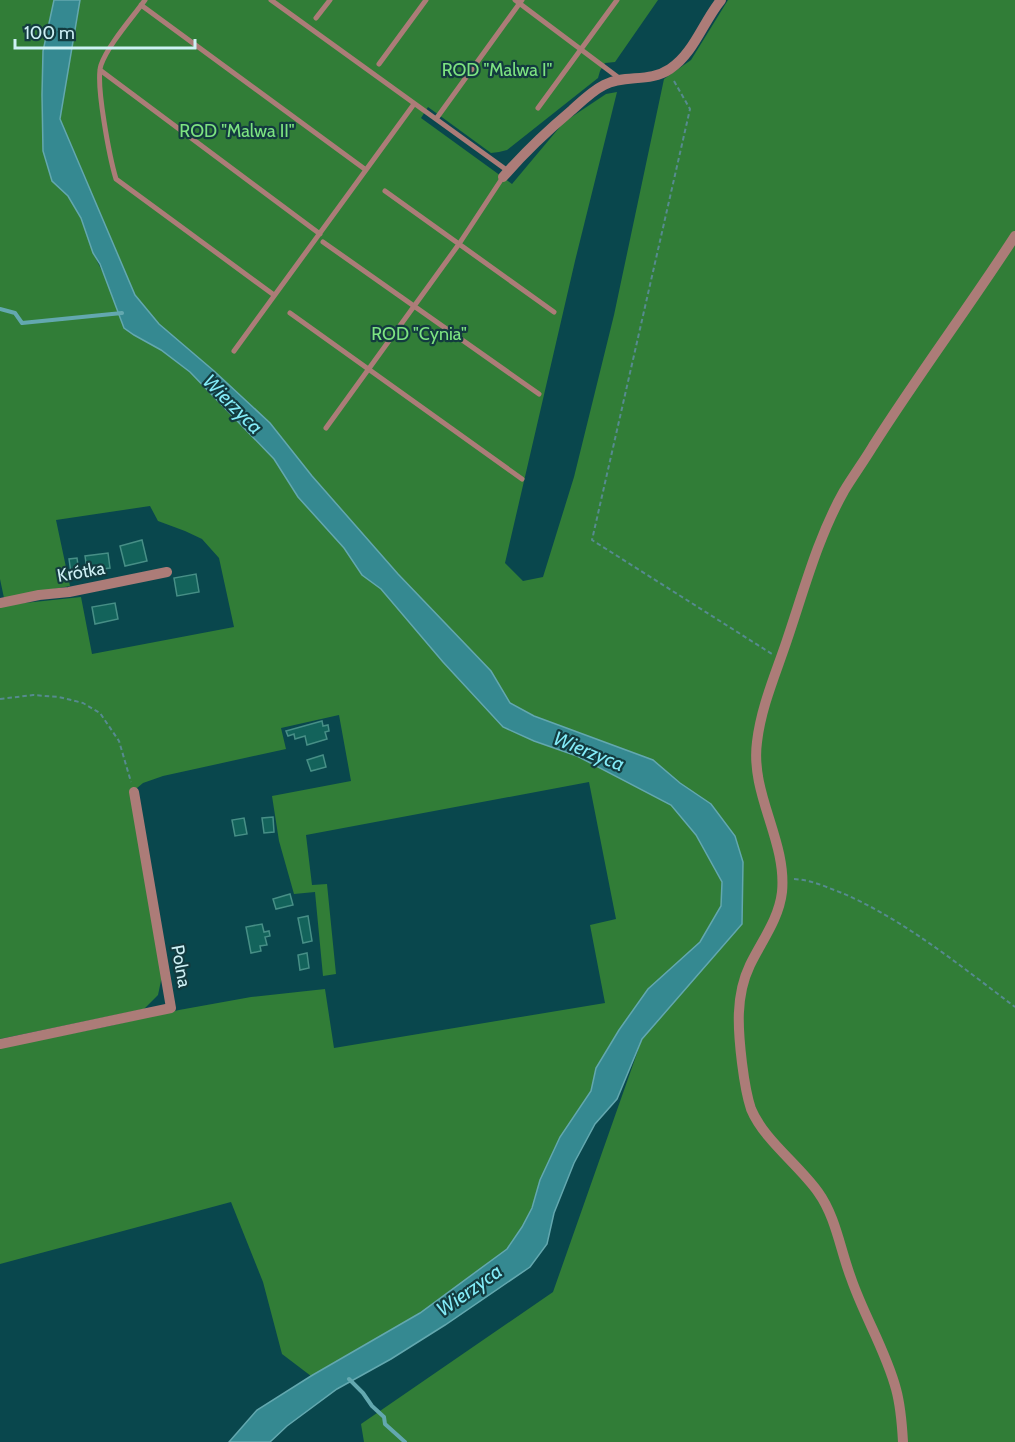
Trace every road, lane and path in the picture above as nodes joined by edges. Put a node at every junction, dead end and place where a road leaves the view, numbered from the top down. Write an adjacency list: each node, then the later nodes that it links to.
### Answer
1 (271, 0): 14 (lane)
2 (330, 0): 8 (lane)
3 (426, 0): 10 (lane)
4 (617, 0): 9 (lane)
5 (721, 0): 12 (street)
6 (519, 1): 9 (lane); 16 (lane)
7 (143, 3): 11 (lane); 17 (lane)
8 (316, 18)
9 (582, 49): 13 (lane); 15 (lane)
10 (379, 64)
11 (100, 70): 20 (lane); 24 (lane)
12 (668, 70): 13 (street); 35 (path)
13 (621, 79): 18 (street)
14 (414, 104): 16 (lane); 17 (lane)
15 (538, 108)
16 (436, 119): 18 (lane)
17 (366, 170): 20 (lane)
18 (505, 174): 23 (lane)
19 (385, 191): 23 (lane)
20 (320, 234): 24 (lane)
21 (1015, 236): 35 (street)
22 (323, 242): 25 (lane)
23 (459, 244): 25 (lane); 26 (lane)
24 (274, 295): 28 (lane)
25 (413, 306): 29 (lane); 30 (lane)
26 (554, 312)
27 (290, 313): 29 (lane)
28 (234, 351)
29 (369, 369): 31 (lane); 32 (lane)
30 (539, 394)
31 (326, 428)
32 (522, 480)
33 (167, 572): 34 (street, Krótka)
34 (0, 603)
35 (781, 660): 38 (street)
36 (0, 699): 37 (path)
37 (134, 792): 40 (street, Polna)
38 (782, 879): 39 (path); 41 (street)
39 (1015, 1007)
40 (0, 1044)
41 (903, 1442)

